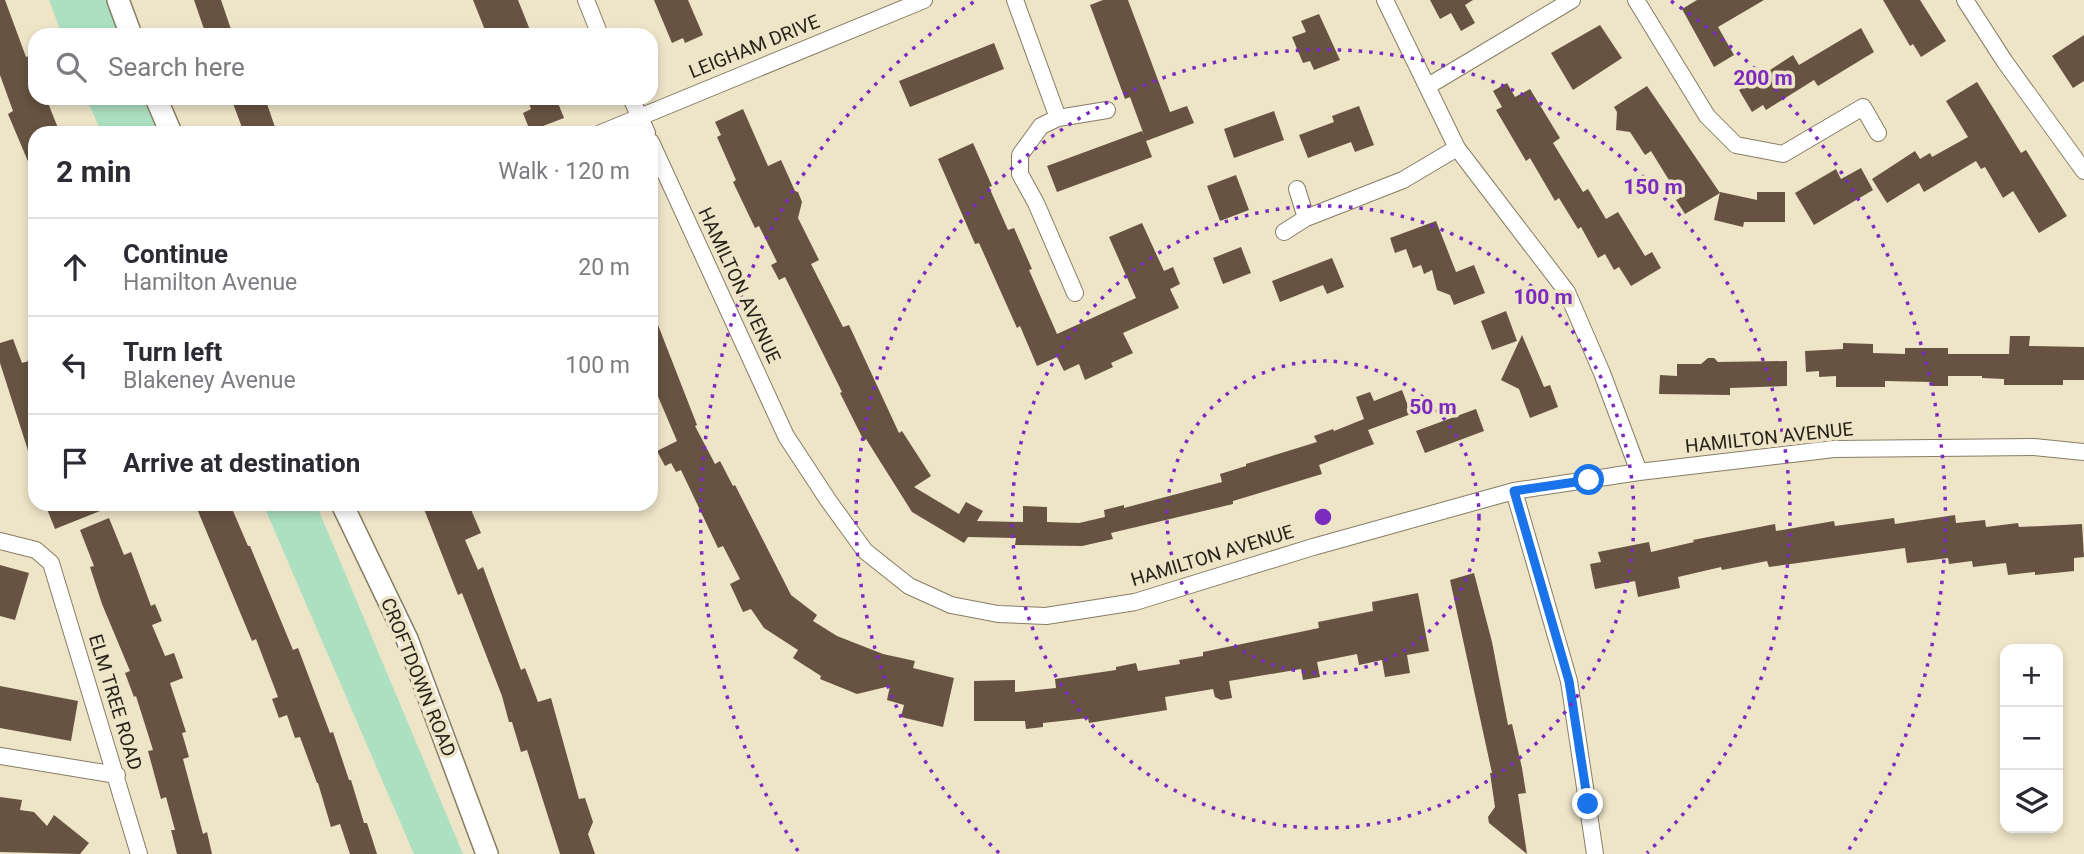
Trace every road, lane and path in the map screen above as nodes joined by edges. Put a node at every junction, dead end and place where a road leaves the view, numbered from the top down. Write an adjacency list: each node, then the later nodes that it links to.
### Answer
1 (118, 0): 9 (street)
2 (586, 0): 10 (street)
3 (924, 0): 15 (street, LEIGHAM DRIVE)
4 (1015, 0): 16 (street)
5 (1385, 0): 11 (street)
6 (1572, 0): 11 (street)
7 (1636, 0): 20 (street)
8 (1965, 0): 23 (street)
9 (128, 28)
10 (597, 28)
11 (1428, 86): 21 (street)
12 (159, 105): 17 (street)
13 (634, 105): 15 (street)
14 (1107, 110): 16 (street)
15 (639, 116): 18 (street, LEIGHAM DRIVE); 19 (street)
16 (1058, 118): 27 (street)
17 (169, 126)
18 (617, 126)
19 (644, 126)
20 (1878, 133)
21 (1457, 148): 25 (street); 29 (street)
22 (658, 157): 30 (street, HAMILTON AVENUE)
23 (2084, 171)
24 (1297, 189): 25 (street)
25 (1307, 218): 26 (street)
26 (1284, 232)
27 (1075, 293)
28 (2084, 452): 29 (street, HAMILTON AVENUE)
29 (1639, 472): 30 (street, HAMILTON AVENUE)
30 (1514, 491): 37 (street)
31 (345, 511): 36 (street, CROFTDOWN ROAD)
32 (0, 541): 34 (street, ELM TREE ROAD)
33 (0, 756): 34 (street)
34 (117, 775): 35 (street, ELM TREE ROAD)
35 (139, 854)
36 (487, 854)
37 (1595, 854)

